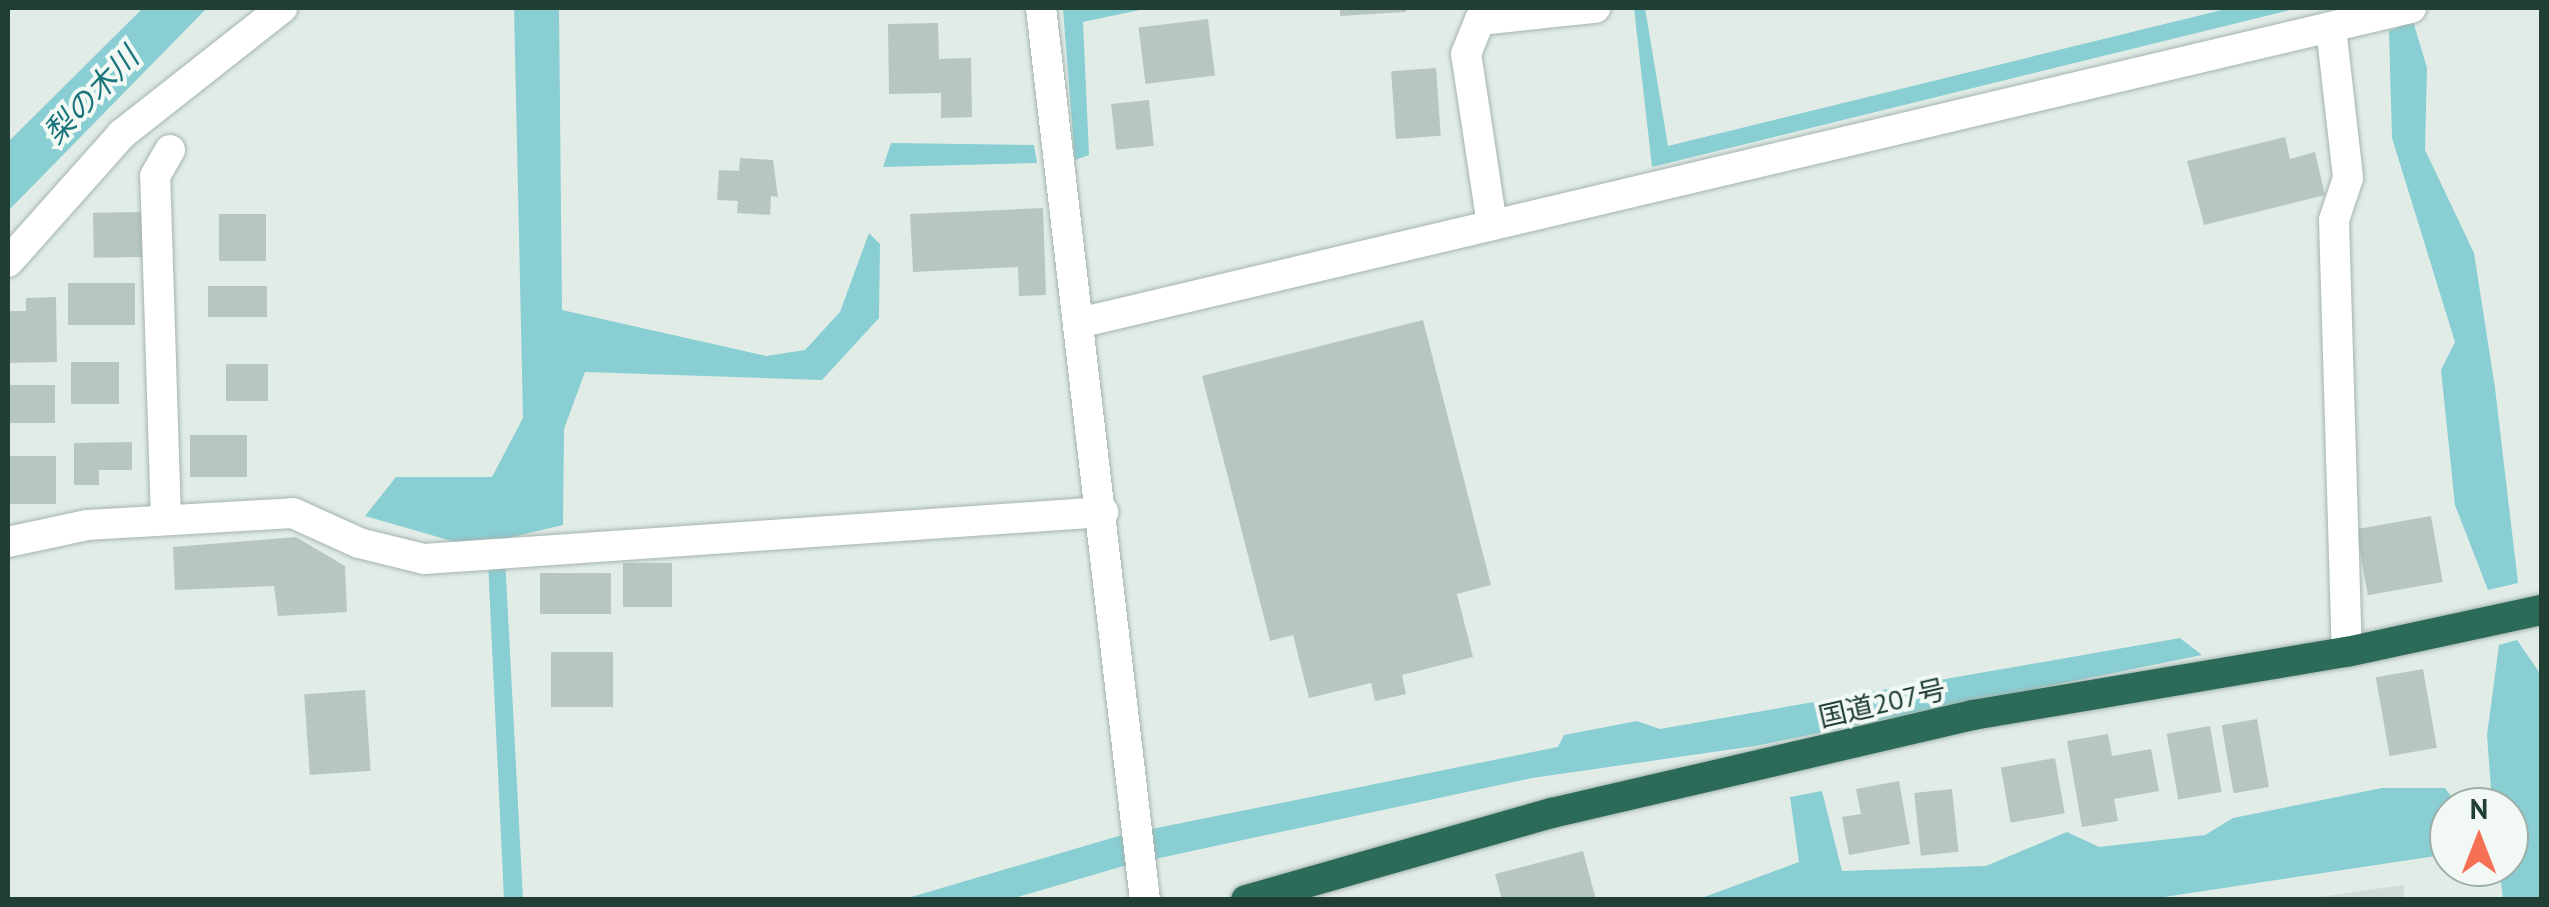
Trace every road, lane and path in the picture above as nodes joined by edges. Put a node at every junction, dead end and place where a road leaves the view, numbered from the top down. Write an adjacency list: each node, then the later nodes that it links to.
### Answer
1 (282, 8): 8 (street)
2 (1041, 8): 9 (street)
3 (1596, 8): 7 (street)
4 (2410, 8): 5 (street)
5 (2332, 28): 7 (street); 14 (street)
6 (170, 150): 11 (street)
7 (1492, 225): 9 (street)
8 (8, 262)
9 (1079, 323): 10 (street)
10 (1103, 512): 11 (street); 15 (street)
11 (166, 520): 12 (street)
12 (8, 542)
13 (2542, 610): 14 (highway, 国道207号)
14 (2348, 652): 16 (highway, 国道207号)
15 (1144, 890)
16 (1246, 900)

